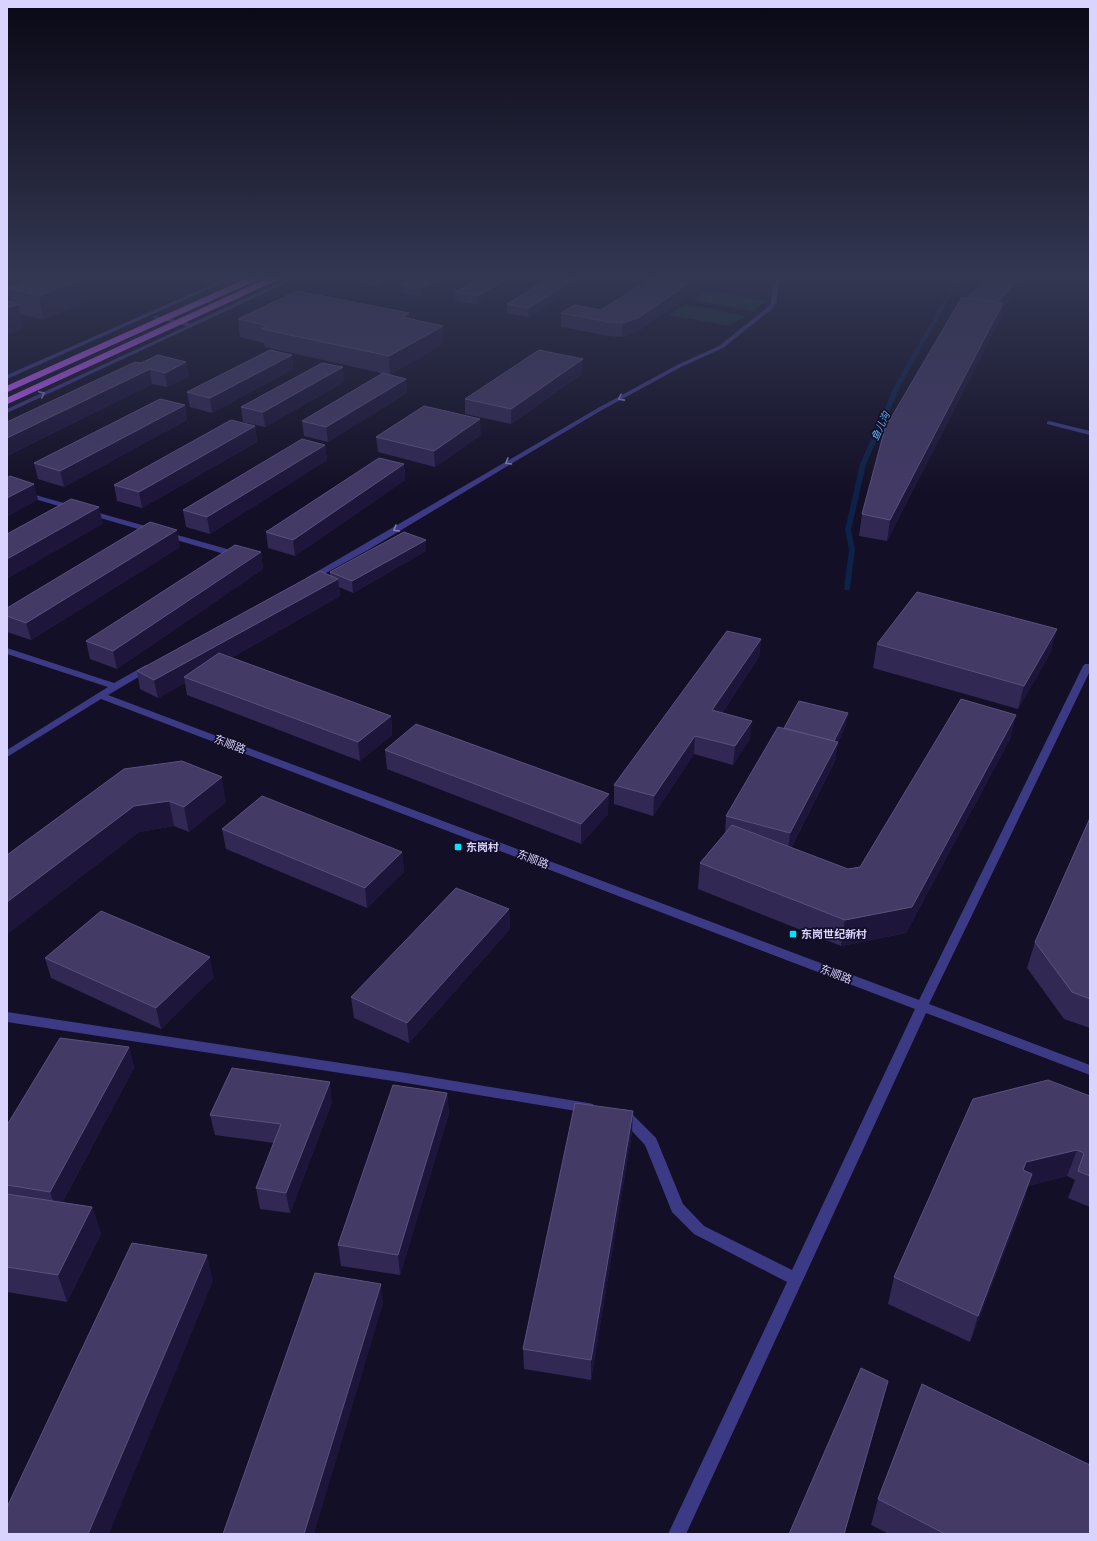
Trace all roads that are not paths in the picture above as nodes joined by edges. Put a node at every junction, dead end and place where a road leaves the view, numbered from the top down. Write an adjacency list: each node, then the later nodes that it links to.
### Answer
1 (71, 349): 6 (street)
2 (96, 349): 7 (main road, bridge)
3 (120, 349): 8 (main road, bridge)
4 (141, 349): 9 (street, one-way to 4)
5 (717, 349): 14 (street, one-way to 14)
6 (7, 377)
7 (7, 389)
8 (7, 401)
9 (7, 411)
10 (1049, 423): 11 (street)
11 (1090, 433)
12 (7, 489): 13 (street)
13 (231, 553)
14 (302, 582)
15 (7, 651): 18 (street)
16 (157, 663): 18 (street)
17 (1088, 666): 21 (street)
18 (115, 686): 19 (street)
19 (100, 695): 20 (street); 21 (street, 东顺路)
20 (7, 754)
21 (922, 1007): 23 (street, 东顺路); 24 (street)
22 (7, 1017): 24 (street)
23 (1090, 1070)
24 (795, 1279): 25 (street)
25 (677, 1534)

